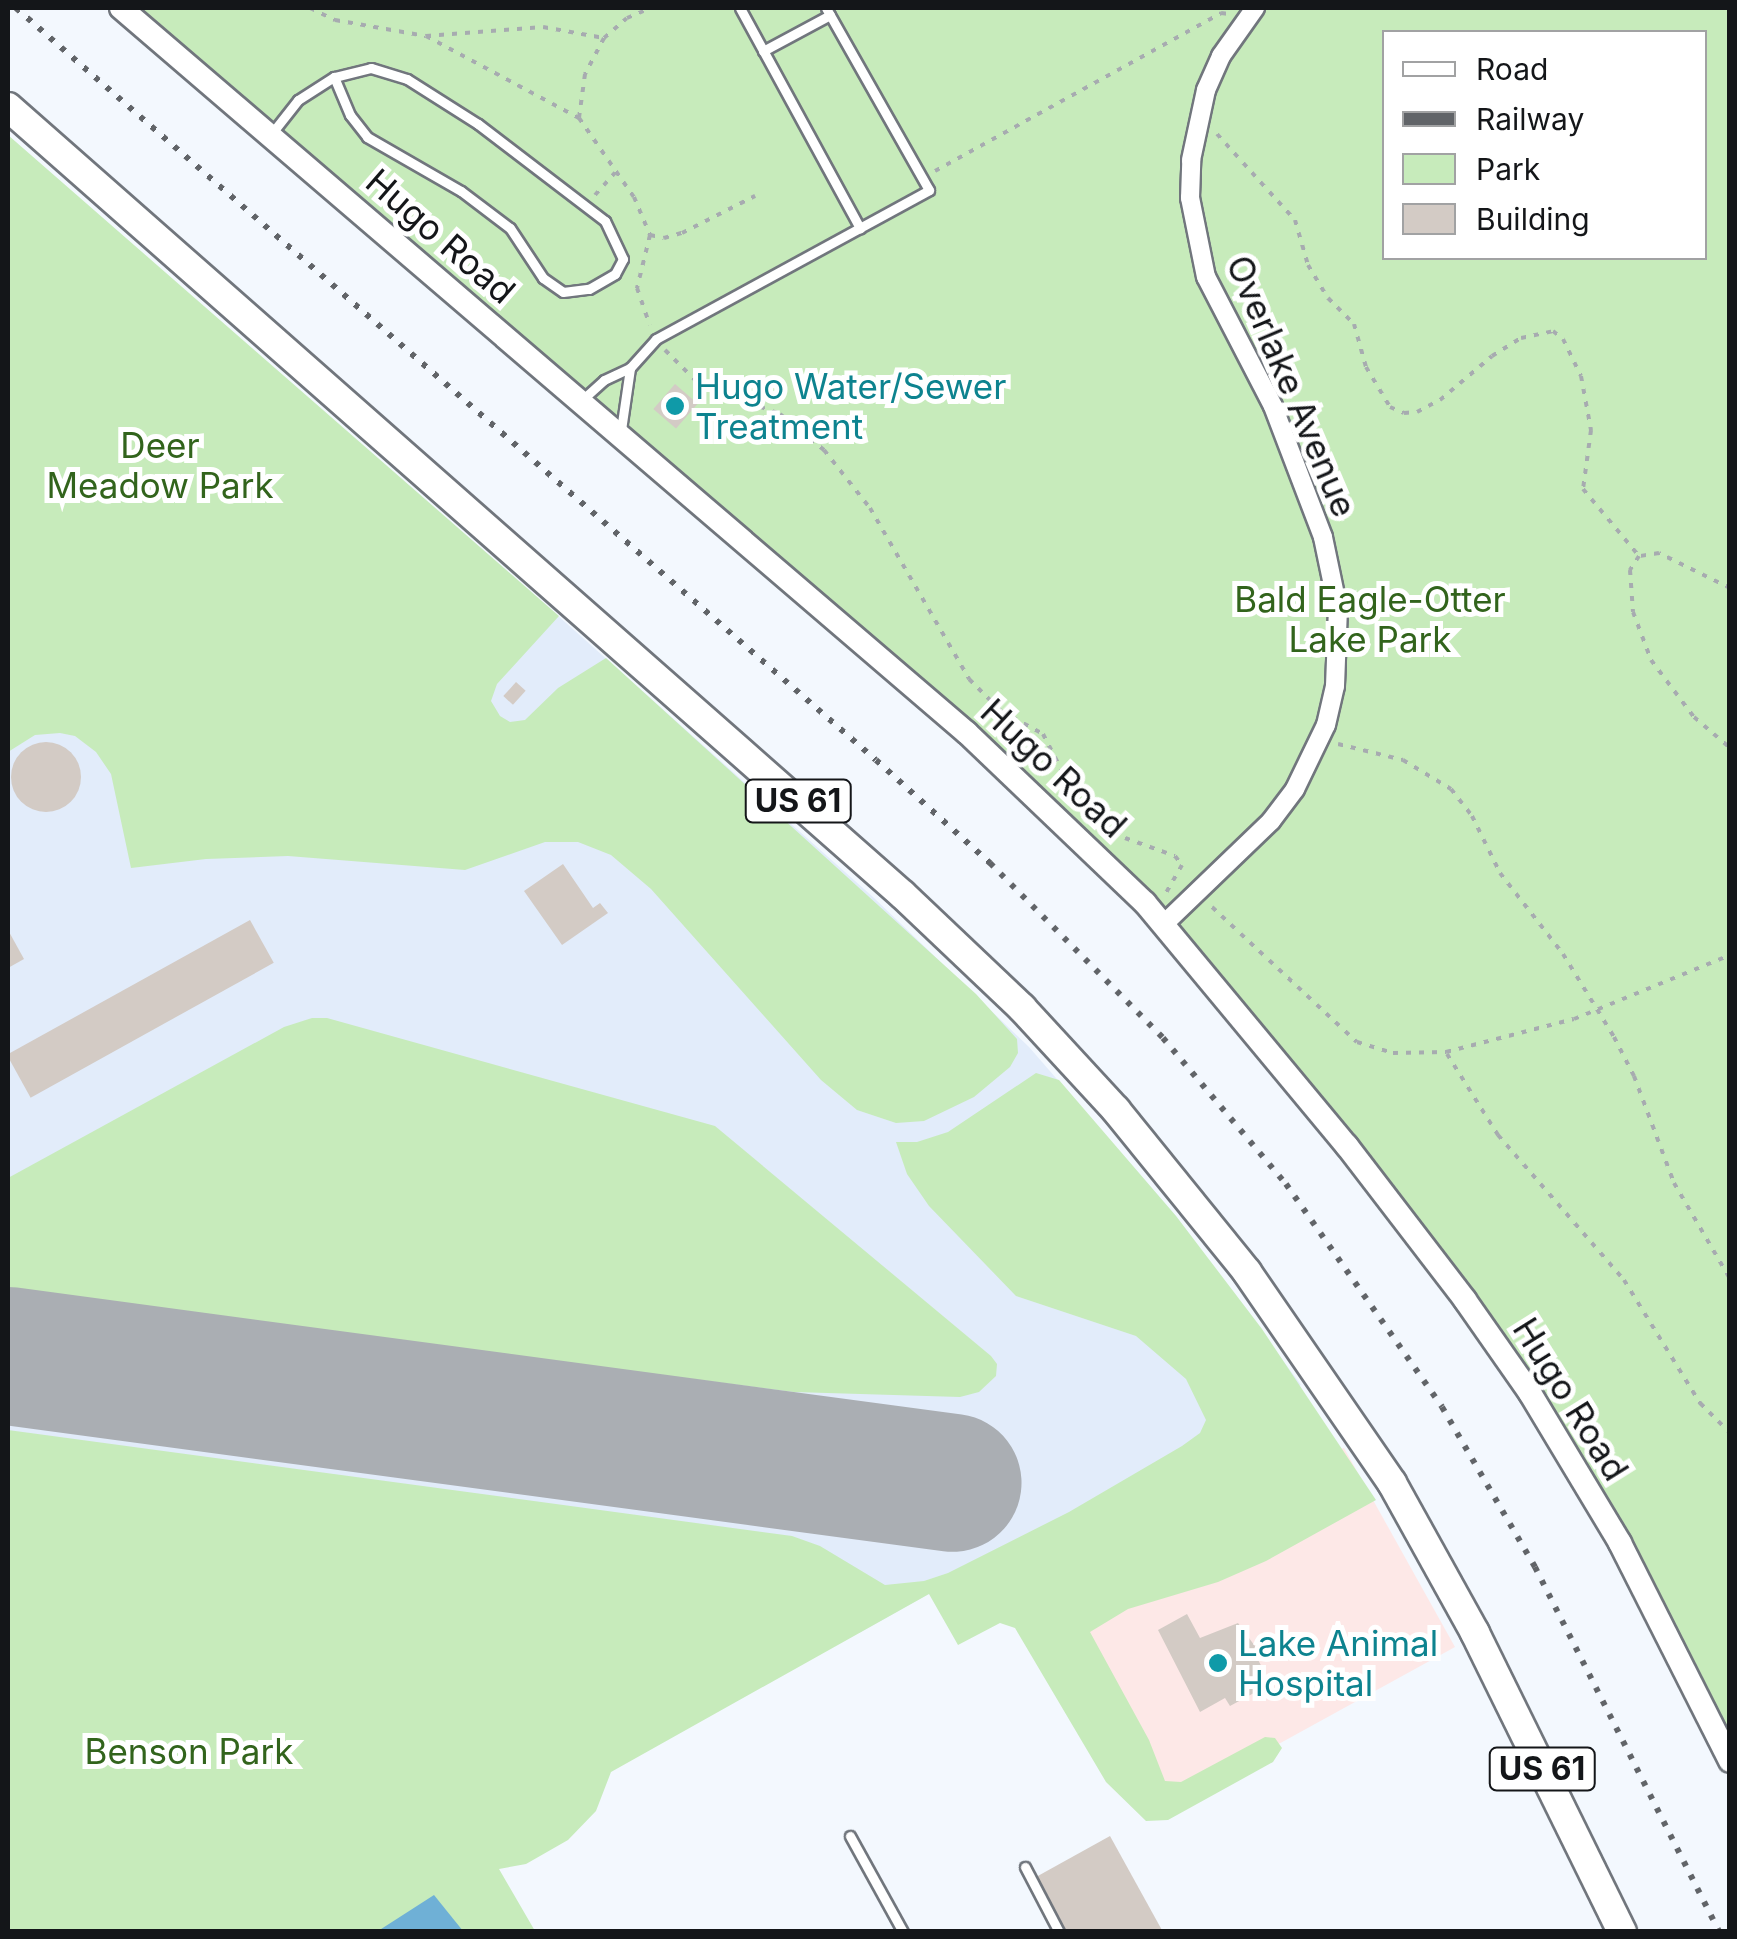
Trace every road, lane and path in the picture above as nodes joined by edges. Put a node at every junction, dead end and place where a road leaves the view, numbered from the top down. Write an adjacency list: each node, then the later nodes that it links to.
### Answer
1 (122, 8): 14 (street, Hugo Road)
2 (310, 8): 7 (path)
3 (650, 8): 8 (path)
4 (745, 9): 9 (lane)
5 (828, 11): 9 (lane); 16 (lane)
6 (1251, 11): 13 (street, Overlake Avenue); 16 (path)
7 (426, 36): 8 (path); 12 (path)
8 (604, 38): 12 (path)
9 (764, 51): 19 (lane)
10 (334, 78): 14 (lane); 18 (lane); 18 (lane)
11 (8, 107): 40 (main road, US 61)
12 (578, 118): 15 (path)
13 (1198, 122): 25 (path); 27 (street, Overlake Avenue)
14 (270, 135): 23 (street, Hugo Road)
15 (615, 173): 18 (path); 20 (path)
16 (922, 178): 19 (lane)
17 (754, 196): 20 (path)
18 (588, 204)
19 (860, 228): 21 (lane)
20 (650, 235): 21 (path)
21 (656, 339): 22 (lane); 29 (path)
22 (630, 368): 23 (lane); 24 (lane)
23 (580, 402): 24 (street, Hugo Road)
24 (621, 436): 31 (street, Hugo Road)
25 (1639, 556): 26 (path); 28 (path)
26 (1730, 588)
27 (1320, 739): 30 (street, Overlake Avenue); 33 (path)
28 (1730, 748)
29 (1182, 864): 30 (path); 31 (path)
30 (1200, 891): 31 (street, Overlake Avenue); 34 (path)
31 (1164, 924): 37 (street, Hugo Road)
32 (1730, 955): 33 (path)
33 (1598, 1010): 34 (path); 35 (path)
34 (1446, 1052): 36 (path)
35 (1730, 1279)
36 (1730, 1433)
37 (1730, 1761)
38 (850, 1836): 41 (lane)
39 (1025, 1867): 42 (lane)
40 (1619, 1931)
41 (902, 1932)
42 (1060, 1932)

